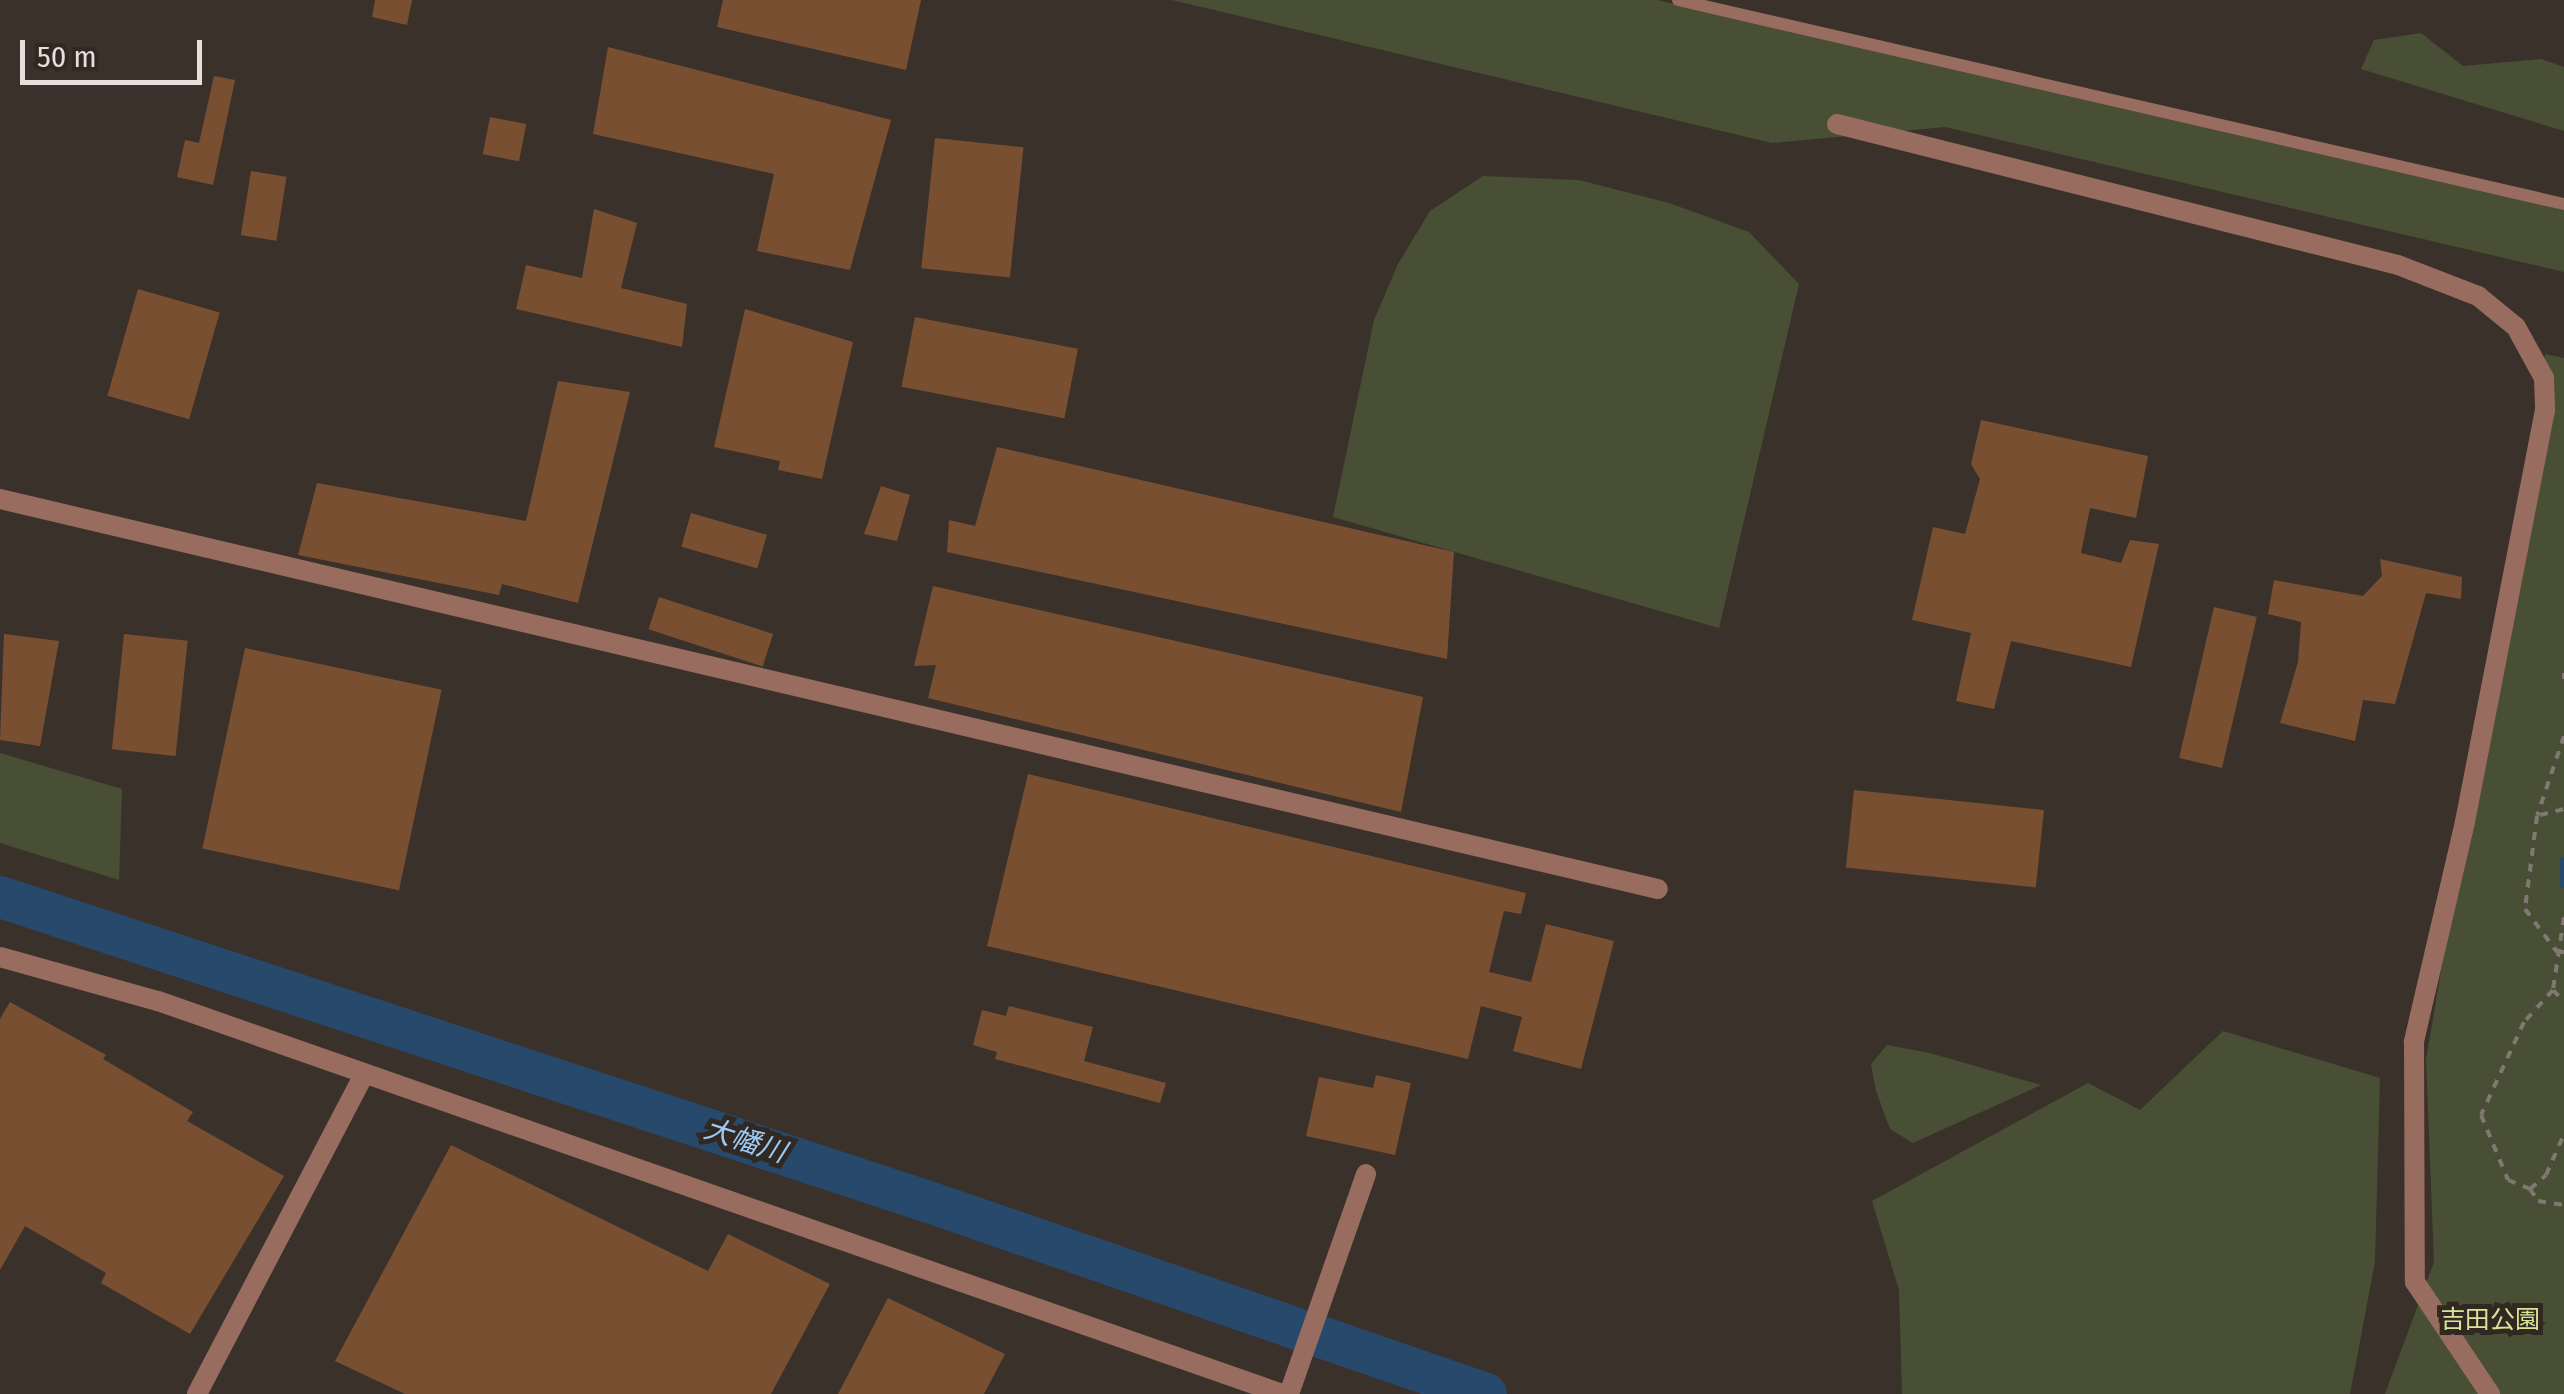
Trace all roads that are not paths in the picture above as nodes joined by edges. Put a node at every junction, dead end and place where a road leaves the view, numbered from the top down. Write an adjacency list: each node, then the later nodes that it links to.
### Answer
1 (1678, 0): 3 (lane)
2 (1837, 124): 11 (street)
3 (2564, 204)
4 (0, 499): 5 (street)
5 (1658, 889)
6 (0, 957): 7 (street)
7 (364, 1076): 9 (street); 10 (street)
8 (1366, 1174): 10 (street)
9 (197, 1394)
10 (1286, 1394)
11 (2490, 1394)

